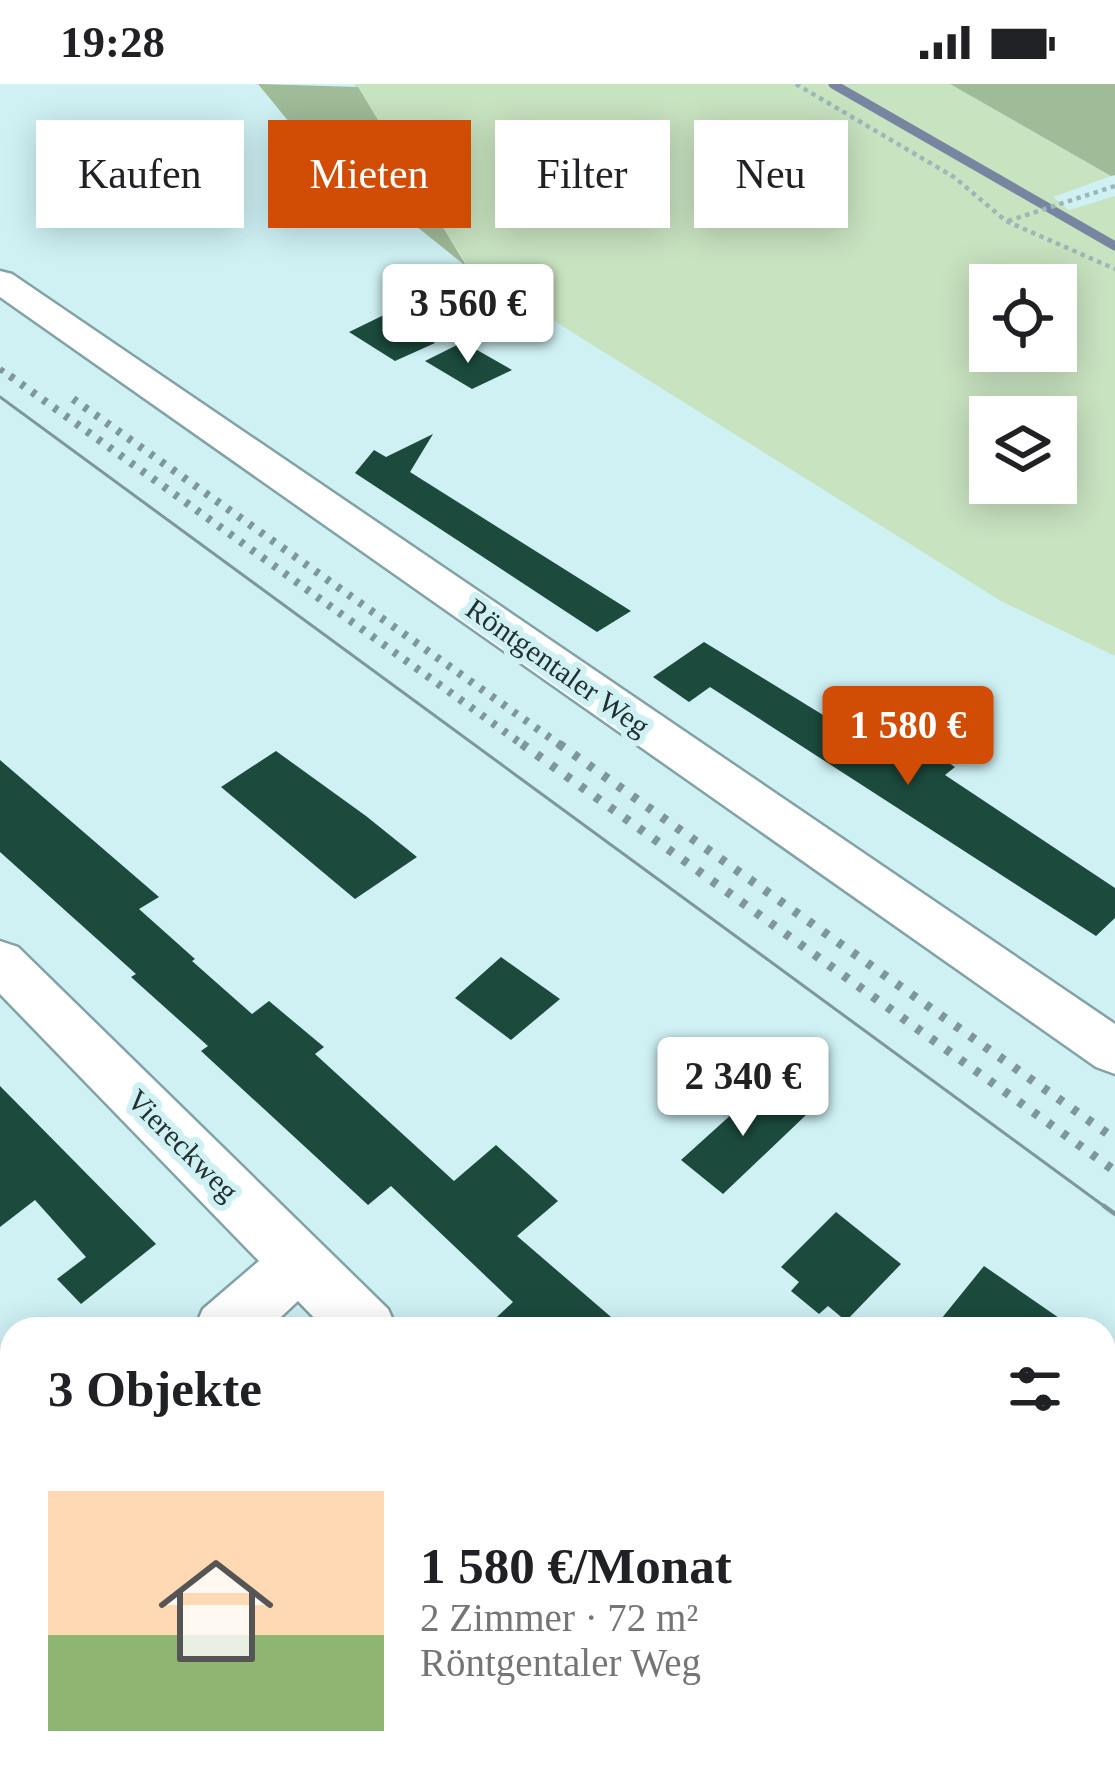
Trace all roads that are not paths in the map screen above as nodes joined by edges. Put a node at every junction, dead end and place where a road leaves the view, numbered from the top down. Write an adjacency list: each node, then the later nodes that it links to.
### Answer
1 (0, 281): 3 (street, Röntgentaler Weg)
2 (0, 961): 4 (street, Viereckweg)
3 (1115, 1052)
4 (299, 1263): 5 (street); 6 (street, Viereckweg)
5 (239, 1317)
6 (354, 1317)

